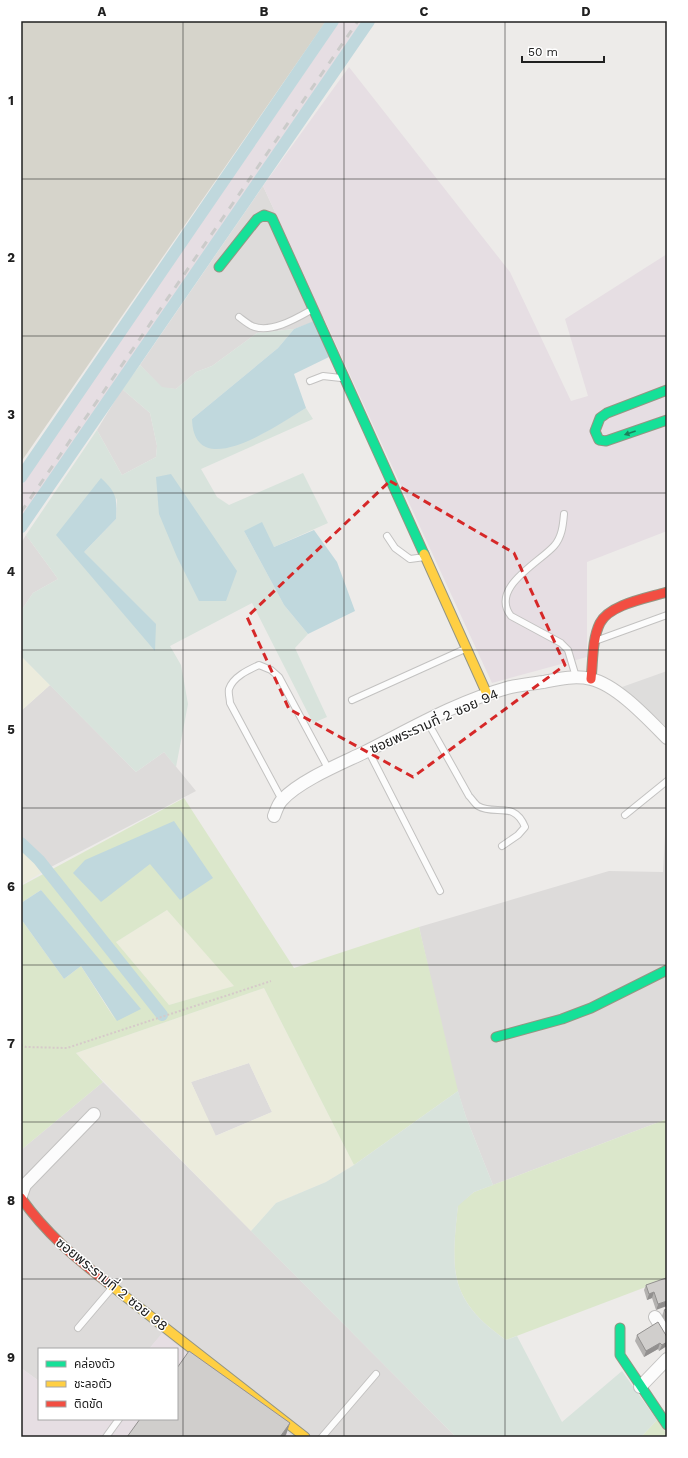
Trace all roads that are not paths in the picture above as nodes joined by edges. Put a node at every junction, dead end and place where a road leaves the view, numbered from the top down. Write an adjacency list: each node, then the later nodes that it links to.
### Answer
1 (219, 267): 2 (street)
2 (314, 309): 3 (lane); 4 (street)
3 (239, 317)
4 (345, 379): 5 (lane); 10 (street)
5 (310, 381)
6 (667, 390): 7 (street, one-way to 6)
7 (667, 420)
8 (564, 514): 15 (lane)
9 (386, 536): 10 (lane)
10 (425, 557): 14 (street)
11 (667, 592): 13 (street)
12 (667, 615): 13 (lane)
13 (597, 641): 16 (street)
14 (467, 648): 17 (street); 18 (lane)
15 (576, 677): 16 (street, ซอยพระรามที่ 2 ซอย 94); 17 (street, ซอยพระรามที่ 2 ซอย 94)
16 (591, 679): 20 (street, ซอยพระรามที่ 2 ซอย 94)
17 (487, 694): 19 (street, ซอยพระรามที่ 2 ซอย 94)
18 (352, 700)
19 (427, 721): 21 (street, ซอยพระรามที่ 2 ซอย 94); 27 (lane)
20 (667, 738)
21 (368, 750): 22 (street, ซอยพระรามที่ 2 ซอย 94); 28 (lane)
22 (328, 770): 24 (street, ซอยพระรามที่ 2 ซอย 94); 24 (lane)
23 (667, 781): 25 (lane)
24 (282, 800): 26 (street, ซอยพระรามที่ 2 ซอย 94)
25 (625, 815)
26 (274, 816)
27 (502, 846)
28 (440, 891)
29 (667, 970): 30 (street)
30 (496, 1037)
31 (94, 1114): 32 (street, ซอยพระรามที่ 2 ซอย 98)
32 (21, 1197): 33 (street, ซอยพระรามที่ 2 ซอย 98)
33 (113, 1287): 35 (lane); 44 (street, ซอยพระรามที่ 2 ซอย 98)
34 (656, 1317): 37 (street)
35 (78, 1328)
36 (620, 1328): 40 (street)
37 (667, 1336)
38 (667, 1359): 40 (street)
39 (376, 1374): 45 (lane)
40 (640, 1387): 42 (street)
41 (118, 1420): 43 (lane)
42 (667, 1425)
43 (106, 1437)
44 (305, 1437)
45 (322, 1437)

